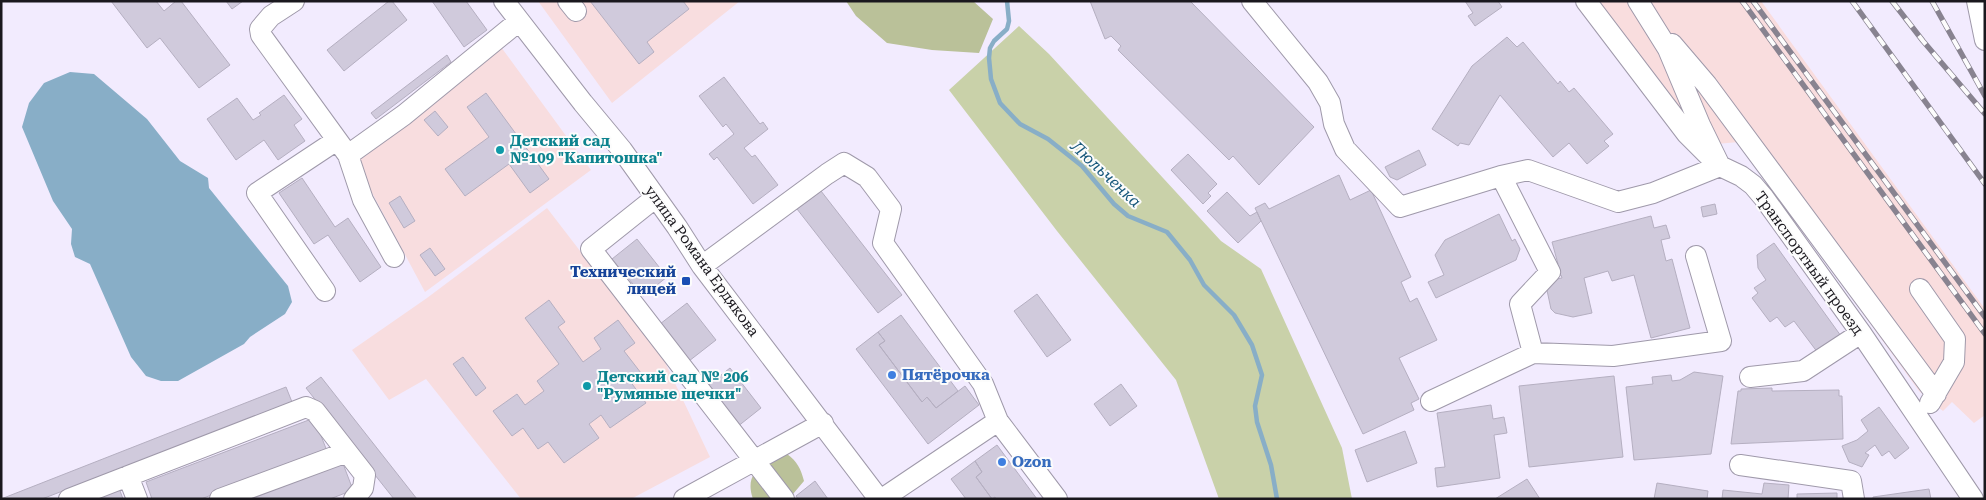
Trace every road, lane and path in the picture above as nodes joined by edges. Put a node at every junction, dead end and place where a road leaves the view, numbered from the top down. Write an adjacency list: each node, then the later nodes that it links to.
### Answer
1 (294, 1): 9 (street)
2 (504, 1): 7 (street, улица Романа Ердякова)
3 (1252, 1): 11 (street)
4 (1586, 1): 10 (street, Транспортный проезд)
5 (1977, 1): 8 (street)
6 (1642, 7): 10 (street); 21 (street)
7 (519, 21): 9 (street); 12 (street, улица Романа Ердякова)
8 (1985, 40)
9 (343, 147): 14 (street); 17 (street)
10 (1720, 166): 11 (street); 18 (street, Транспортный проезд)
11 (1501, 176): 19 (street)
12 (655, 198): 15 (street, улица Романа Ердякова); 27 (street)
13 (1696, 256): 19 (street)
14 (394, 257)
15 (702, 266): 24 (street); 25 (street, улица Романа Ердякова)
16 (1920, 289): 21 (street)
17 (325, 291)
18 (1861, 333): 20 (street); 23 (street, Транспортный проезд)
19 (1533, 353): 22 (street)
20 (1750, 378)
21 (1936, 394): 23 (street)
22 (1431, 401)
23 (1920, 420): 39 (street, Транспортный проезд)
24 (998, 421): 36 (street); 37 (street)
25 (823, 423): 27 (street); 36 (street, улица Романа Ердякова)
26 (347, 452): 29 (street); 32 (street); 33 (street)
27 (754, 460): 34 (street); 35 (street)
28 (1740, 465): 38 (street)
29 (128, 476): 30 (street); 31 (street)
30 (69, 499)
31 (138, 499)
32 (220, 499)
33 (354, 499)
34 (684, 499)
35 (784, 499)
36 (880, 499)
37 (1057, 499)
38 (1854, 499)
39 (1973, 499)

